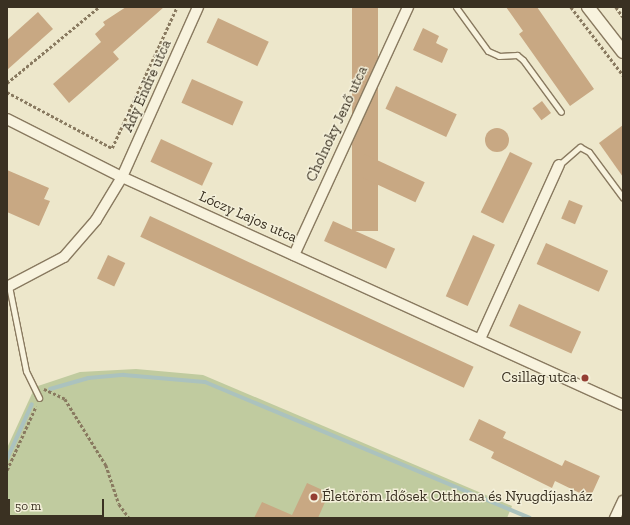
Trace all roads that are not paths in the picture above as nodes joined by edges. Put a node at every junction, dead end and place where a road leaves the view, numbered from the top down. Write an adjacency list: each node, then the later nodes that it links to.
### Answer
1 (198, 7): 9 (street, Ady Endre utca)
2 (408, 7): 11 (street, Cholnoky Jenő utca)
3 (456, 7): 6 (lane)
4 (588, 7): 5 (street)
5 (623, 52)
6 (561, 112)
7 (7, 119): 9 (street, Lóczy Lajos utca)
8 (560, 165): 10 (lane); 13 (street)
9 (122, 177): 11 (street, Lóczy Lajos utca); 12 (street, Ady Endre utca)
10 (623, 198)
11 (294, 255): 13 (street, Lóczy Lajos utca)
12 (8, 286): 14 (lane)
13 (480, 339): 15 (street, Lóczy Lajos utca)
14 (40, 398)
15 (623, 405)
16 (623, 501): 17 (street)
17 (615, 518)

